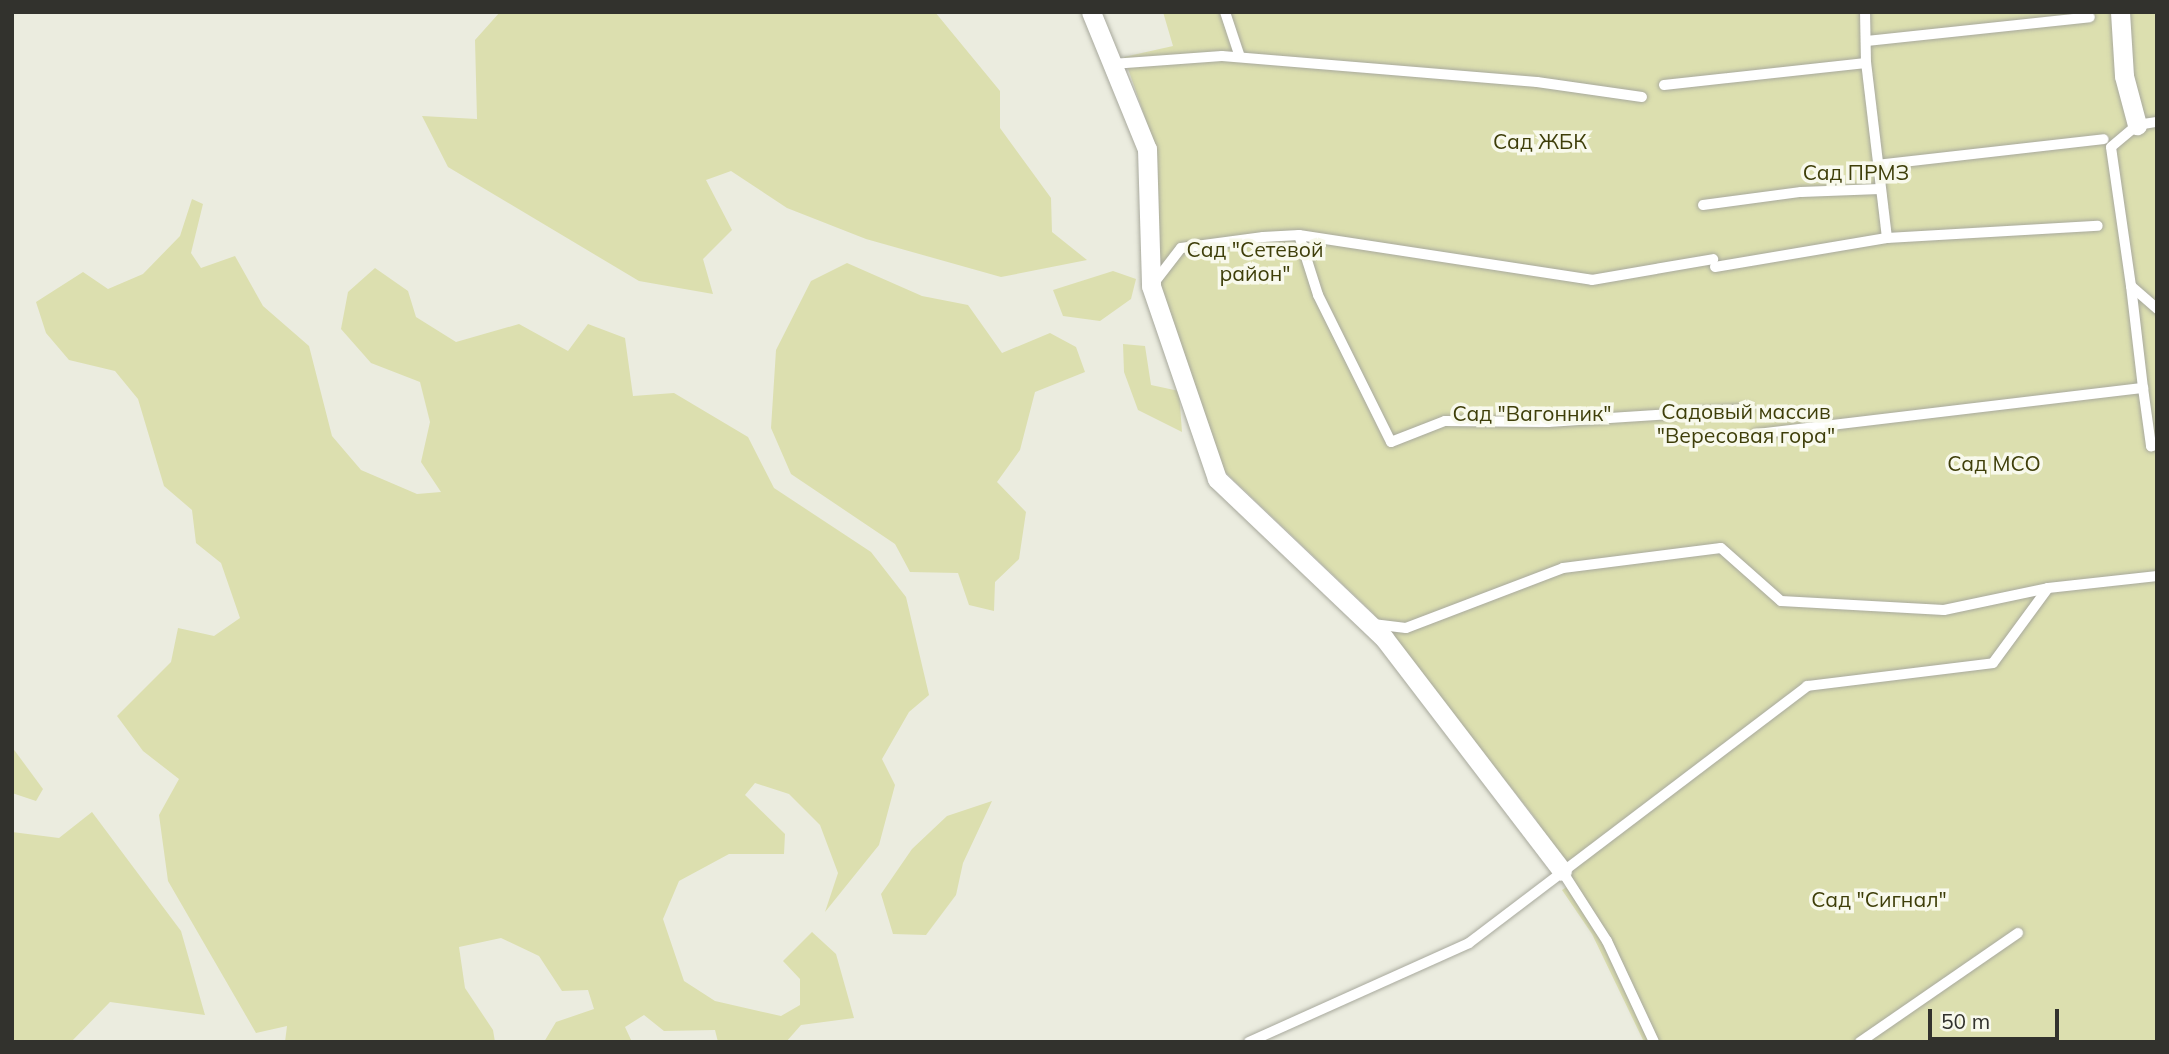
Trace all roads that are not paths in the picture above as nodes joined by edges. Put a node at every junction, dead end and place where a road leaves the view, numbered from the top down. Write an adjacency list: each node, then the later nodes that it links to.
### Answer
1 (1091, 12): 9 (street)
2 (1225, 12): 7 (lane)
3 (1865, 12): 6 (lane)
4 (2120, 12): 12 (street)
5 (2090, 17): 6 (lane)
6 (1867, 41): 8 (lane)
7 (1240, 57): 9 (lane); 11 (lane)
8 (1866, 63): 10 (lane); 14 (lane)
9 (1112, 64): 20 (street)
10 (1664, 85)
11 (1642, 97)
12 (2147, 123): 21 (lane)
13 (2104, 139): 14 (lane)
14 (1877, 164): 15 (lane)
15 (1880, 189): 16 (lane); 19 (lane)
16 (1703, 205)
17 (2098, 226): 19 (lane)
18 (1299, 235): 19 (lane); 20 (lane); 24 (lane)
19 (1887, 238)
20 (1151, 286): 29 (street)
21 (2131, 286): 22 (lane); 23 (lane)
22 (2157, 309)
23 (2143, 388): 25 (lane); 26 (lane)
24 (1749, 409)
25 (1756, 434)
26 (2157, 445)
27 (2157, 576): 28 (lane)
28 (2048, 588): 29 (lane); 30 (lane)
29 (1368, 624): 30 (street)
30 (1562, 872): 32 (lane); 33 (lane)
31 (2018, 933): 34 (lane)
32 (1249, 1042)
33 (1654, 1042)
34 (1860, 1042)

